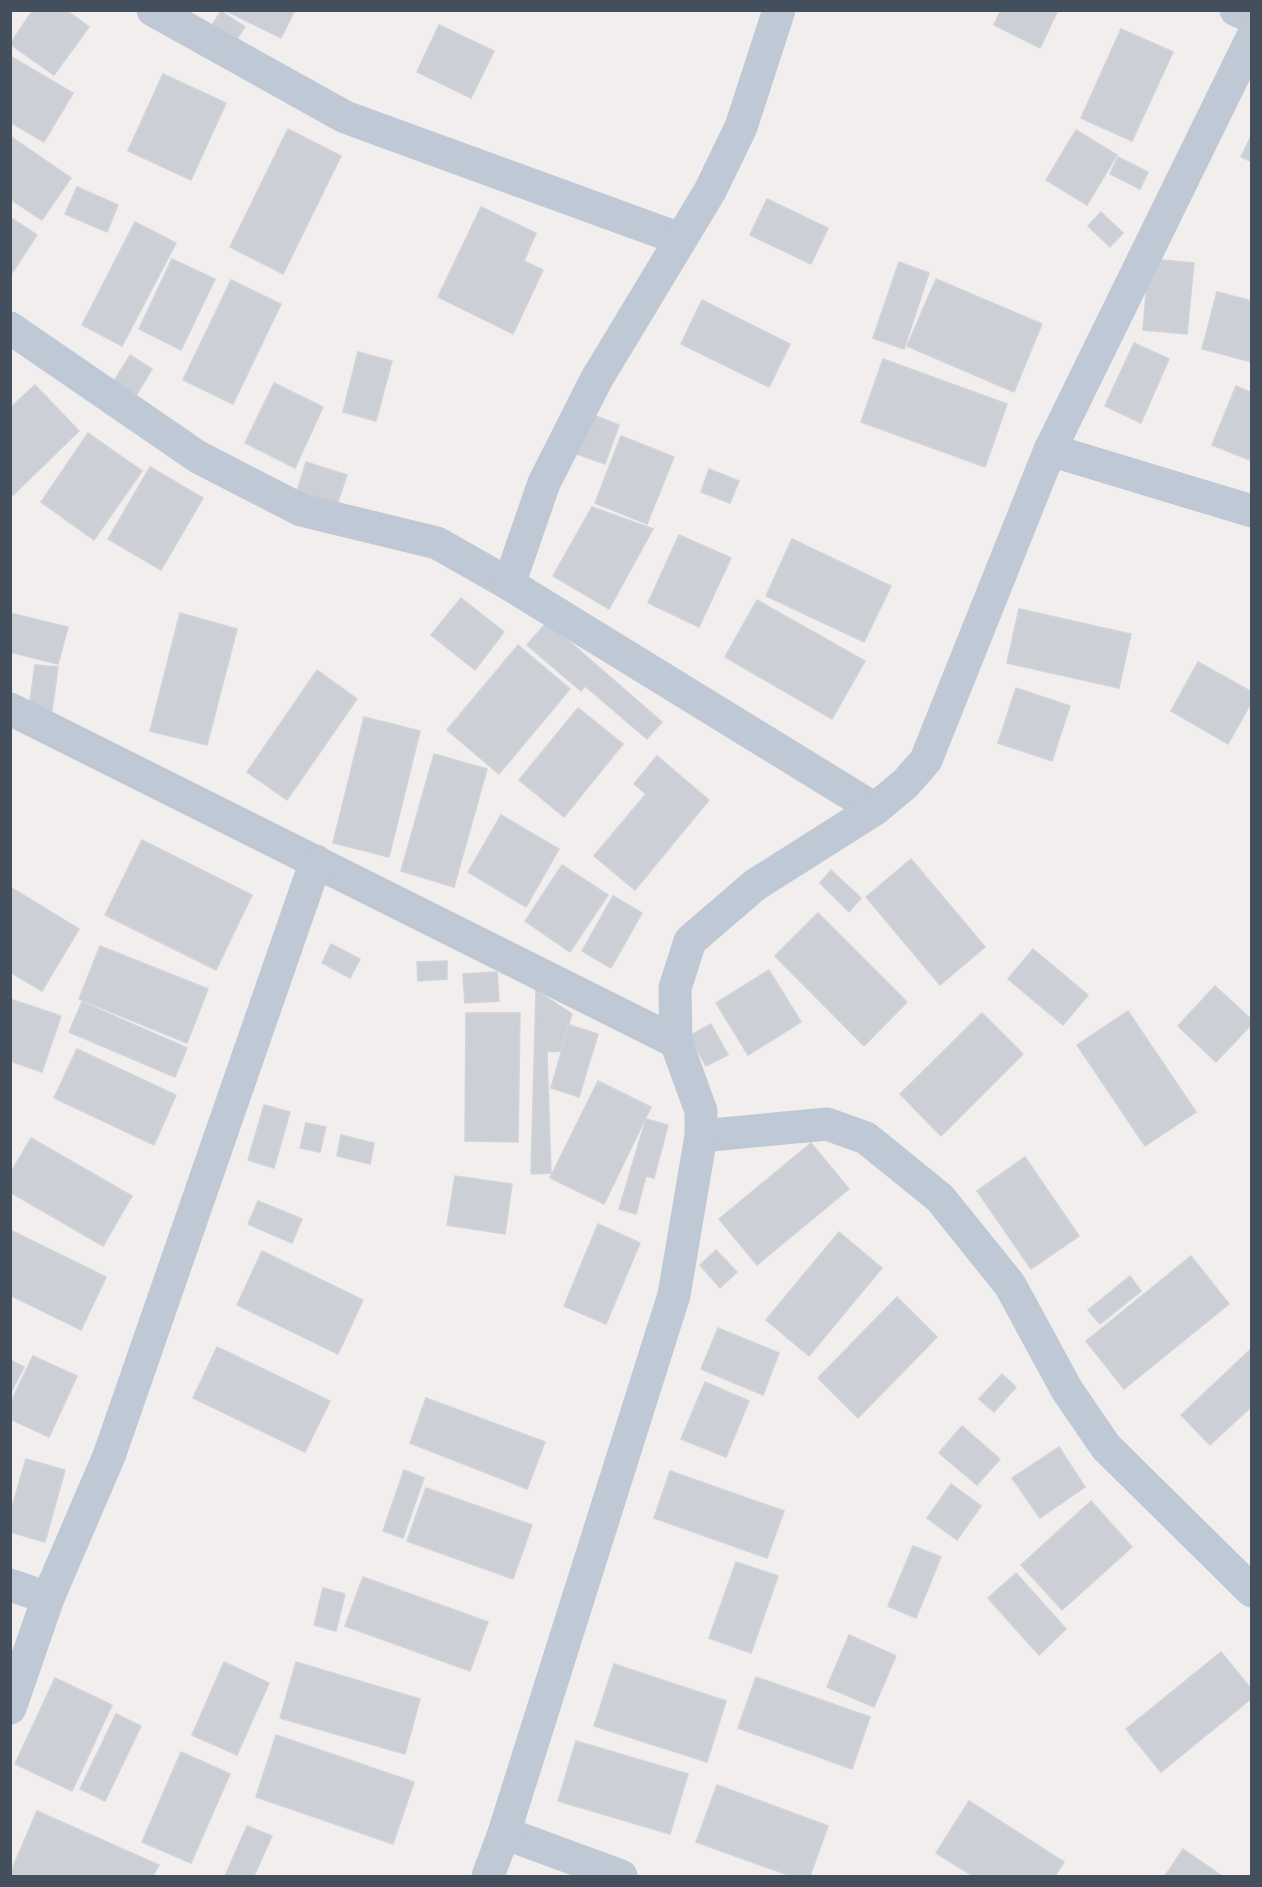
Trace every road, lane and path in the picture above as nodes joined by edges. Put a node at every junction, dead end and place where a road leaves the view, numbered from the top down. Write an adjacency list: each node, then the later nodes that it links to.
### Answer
1 (153, 10): 6 (street)
2 (779, 10): 6 (street)
3 (1236, 10): 4 (street)
4 (1251, 17)
5 (1251, 38): 8 (street)
6 (680, 239): 10 (street)
7 (10, 328): 10 (street)
8 (1050, 450): 9 (street); 12 (street)
9 (1251, 511)
10 (510, 584): 12 (street)
11 (15, 720): 13 (street)
12 (874, 809): 14 (street)
13 (316, 861): 14 (street); 18 (street)
14 (676, 1042): 15 (street)
15 (701, 1136): 17 (street); 20 (street)
16 (10, 1585): 18 (street)
17 (1251, 1592)
18 (48, 1598): 19 (street)
19 (10, 1708)
20 (504, 1833): 21 (street); 22 (street)
21 (488, 1876)
22 (621, 1876)

